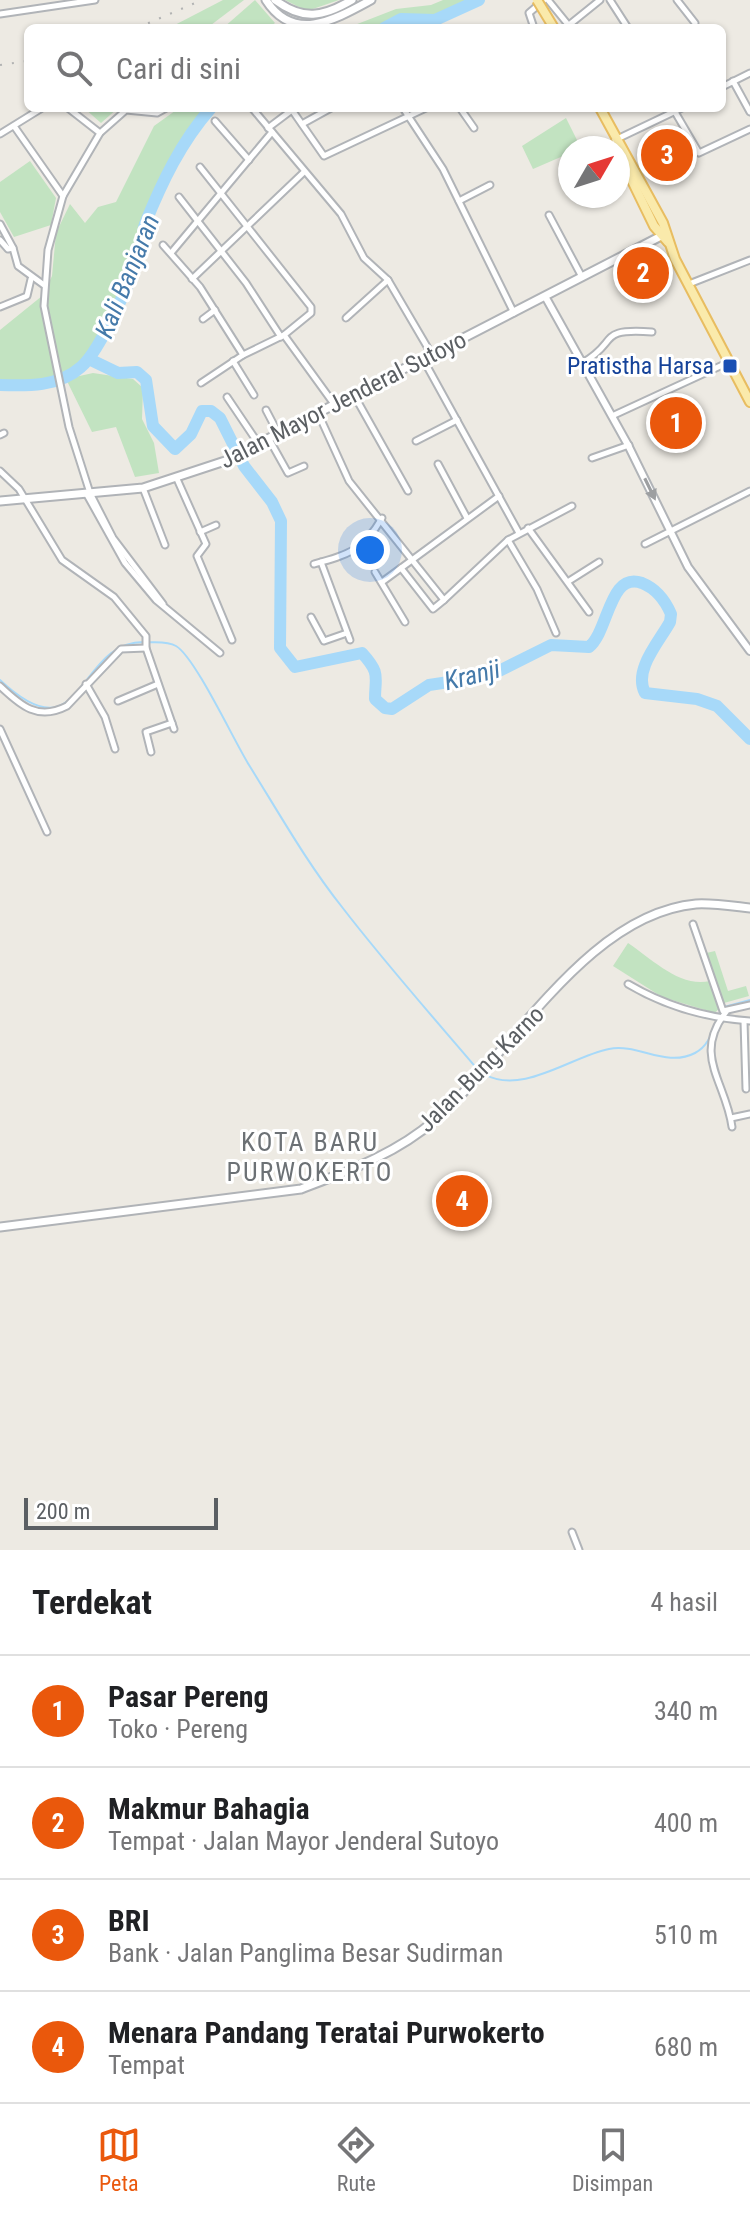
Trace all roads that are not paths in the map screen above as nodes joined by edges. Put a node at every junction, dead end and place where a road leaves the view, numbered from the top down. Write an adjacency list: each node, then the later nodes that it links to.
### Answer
1 (95, 0): 13 (street)
2 (266, 0): 15 (main road)
3 (275, 0): 4 (main road)
4 (352, 0)
5 (371, 0): 16 (main road)
6 (537, 0): 18 (main road, bridge)
7 (546, 0): 17 (street); 19 (street)
8 (600, 0): 20 (street)
9 (610, 0): 21 (street)
10 (677, 0): 12 (street)
11 (689, 0): 12 (street)
12 (682, 6): 14 (street)
13 (0, 14)
14 (695, 23)
15 (289, 24)
16 (316, 24)
17 (533, 24)
18 (552, 24)
19 (567, 24)
20 (573, 24)
21 (625, 24)
22 (750, 73): 23 (street)
23 (733, 81): 24 (street); 37 (street)
24 (726, 85)
25 (36, 112): 41 (street)
26 (73, 112): 45 (street)
27 (124, 112): 45 (street)
28 (255, 112): 44 (street)
29 (288, 112): 44 (street)
30 (293, 112): 40 (street)
31 (324, 112): 40 (street)
32 (405, 112): 38 (street)
33 (416, 112): 38 (street)
34 (463, 112): 42 (street)
35 (602, 112): 47 (main road)
36 (675, 112): 43 (street); 48 (street)
37 (750, 112)
38 (407, 116): 40 (street); 57 (street)
39 (215, 121): 49 (street)
40 (302, 124)
41 (14, 126): 46 (street); 55 (street)
42 (474, 128)
43 (750, 129)
44 (270, 130): 49 (street); 52 (street)
45 (100, 133): 55 (street)
46 (0, 134)
47 (612, 136)
48 (627, 136)
49 (249, 160): 54 (street)
50 (200, 167): 54 (street)
51 (630, 170): 62 (main road)
52 (304, 172): 61 (street); 72 (street)
53 (490, 185): 57 (street)
54 (221, 195): 59 (street); 61 (street)
55 (63, 196): 73 (street)
56 (179, 197): 59 (street)
57 (459, 201): 78 (street)
58 (549, 215): 69 (street)
59 (197, 222): 66 (street); 67 (street)
60 (0, 224): 65 (street)
61 (247, 225): 66 (street); 82 (street)
62 (665, 237): 69 (main road, Jalan Mayor Jenderal Sutoyo); 74 (main road)
63 (0, 240): 65 (street)
64 (163, 245): 67 (street)
65 (13, 248): 70 (street)
66 (221, 249): 71 (street); 82 (street)
67 (171, 253): 71 (street)
68 (750, 260): 74 (street)
69 (583, 278): 75 (main road, Jalan Mayor Jenderal Sutoyo)
70 (31, 279): 73 (street); 76 (street)
71 (192, 279): 77 (street)
72 (388, 280): 79 (street); 84 (street)
73 (44, 285): 112 (street)
74 (688, 285): 87 (main road)
75 (546, 298): 78 (main road, Jalan Mayor Jenderal Sutoyo); 88 (street)
76 (0, 307)
77 (215, 310): 80 (street); 83 (street)
78 (514, 313): 84 (main road, Jalan Mayor Jenderal Sutoyo)
79 (346, 318)
80 (203, 319)
81 (652, 332): 88 (street)
82 (282, 336): 83 (street); 94 (street)
83 (243, 355): 86 (street)
84 (432, 355): 85 (main road, Jalan Mayor Jenderal Sutoyo)
85 (423, 359): 91 (main road, Jalan Mayor Jenderal Sutoyo); 98 (street)
86 (233, 361): 89 (street); 90 (street)
87 (729, 362): 93 (main road); 97 (street)
88 (582, 363): 97 (street)
89 (201, 383)
90 (254, 395)
91 (354, 395): 94 (main road, Jalan Mayor Jenderal Sutoyo); 110 (street)
92 (227, 397): 102 (street)
93 (750, 402)
94 (334, 404): 96 (main road, Jalan Mayor Jenderal Sutoyo)
95 (266, 410): 99 (street)
96 (318, 413): 99 (main road, Jalan Mayor Jenderal Sutoyo); 117 (street)
97 (612, 416): 103 (street)
98 (457, 420): 101 (street); 113 (street)
99 (278, 433): 100 (main road, Jalan Mayor Jenderal Sutoyo)
100 (268, 438): 102 (main road, Jalan Mayor Jenderal Sutoyo); 106 (street)
101 (416, 441)
102 (257, 444): 108 (main road, Jalan Mayor Jenderal Sutoyo)
103 (629, 445): 104 (street); 121 (street, one-way to 121)
104 (592, 458)
105 (438, 464): 118 (street)
106 (304, 466)
107 (0, 471): 114 (street)
108 (177, 479): 109 (main road, Jalan Mayor Jenderal Sutoyo); 122 (street)
109 (143, 488): 112 (main road, Jalan Mayor Jenderal Sutoyo); 126 (street)
110 (408, 491)
111 (750, 491): 121 (street)
112 (88, 493): 114 (main road, Jalan Mayor Jenderal Sutoyo); 143 (street)
113 (499, 496): 118 (street); 123 (street)
114 (25, 499): 115 (main road, Jalan Mayor Jenderal Sutoyo); 141 (street)
115 (0, 501)
116 (572, 506): 120 (street)
117 (382, 518): 127 (street); 137 (street)
118 (467, 518): 127 (street)
119 (216, 525): 122 (street)
120 (528, 528): 123 (street); 131 (street)
121 (670, 530): 125 (street); 142 (street)
122 (200, 532): 139 (street)
123 (519, 533): 124 (street)
124 (508, 540): 133 (street); 138 (street)
125 (645, 544)
126 (165, 545)
127 (414, 559): 129 (street); 133 (street)
128 (599, 562): 131 (street)
129 (401, 568): 132 (street); 133 (street)
130 (375, 572): 132 (street)
131 (569, 581): 134 (street)
132 (382, 582): 136 (street)
133 (444, 600)
134 (589, 612)
135 (311, 617): 137 (street)
136 (405, 622)
137 (347, 633): 140 (street)
138 (556, 633)
139 (232, 640)
140 (350, 640)
141 (147, 644): 144 (street); 145 (street)
142 (750, 651)
143 (220, 653)
144 (86, 684): 146 (street); 150 (street)
145 (158, 684): 147 (street); 151 (street)
146 (0, 686)
147 (118, 701)
148 (0, 729): 149 (street)
149 (2, 743): 152 (street)
150 (115, 749)
151 (151, 752)
152 (47, 832)
153 (750, 908): 164 (main road, Jalan Bung Karno)
154 (693, 924): 157 (street)
155 (628, 984): 158 (street)
156 (750, 1005): 157 (street)
157 (723, 1010): 158 (street)
158 (718, 1020): 159 (street); 162 (street)
159 (747, 1021): 160 (street)
160 (746, 1089)
161 (750, 1114): 162 (street)
162 (731, 1118): 163 (street)
163 (732, 1127)
164 (0, 1227)
165 (572, 1532): 166 (street)
166 (579, 1550)

